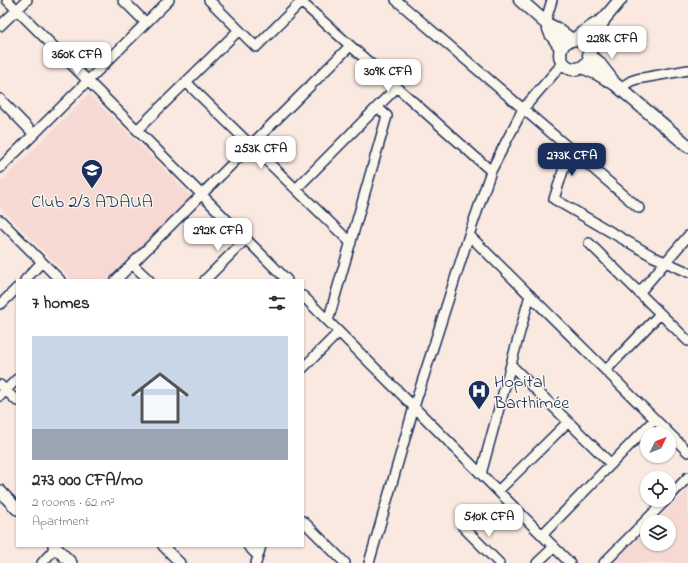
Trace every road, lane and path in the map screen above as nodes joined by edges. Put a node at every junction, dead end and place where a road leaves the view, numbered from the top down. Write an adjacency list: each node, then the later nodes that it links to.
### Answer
1 (7, 0): 11 (street)
2 (27, 0): 11 (street)
3 (123, 0): 13 (street)
4 (169, 0): 13 (street)
5 (209, 0): 16 (street)
6 (396, 0): 30 (street)
7 (520, 0): 14 (main road)
8 (552, 0): 14 (street)
9 (620, 0): 12 (main road)
10 (300, 1): 16 (street); 18 (street)
11 (17, 10): 15 (street); 24 (street)
12 (604, 19): 17 (main road); 20 (main road)
13 (146, 23): 24 (street)
14 (546, 23): 17 (main road); 19 (main road)
15 (0, 26)
16 (239, 30): 25 (street)
17 (573, 40): 19 (main road); 20 (main road)
18 (350, 46): 27 (street); 33 (street)
19 (561, 48): 21 (main road)
20 (589, 52): 22 (main road); 26 (main road)
21 (563, 63): 22 (main road); 30 (street)
22 (582, 67): 26 (main road)
23 (688, 70): 26 (street)
24 (88, 80): 31 (street); 32 (street)
25 (186, 82): 31 (street); 33 (street)
26 (618, 86): 34 (main road)
27 (397, 87): 29 (street); 37 (street)
28 (0, 100): 32 (street)
29 (377, 107): 38 (street); 45 (street)
30 (523, 109): 35 (street); 37 (street)
31 (137, 130): 39 (street)
32 (34, 134): 36 (street)
33 (251, 145): 38 (street); 39 (street)
34 (688, 146)
35 (570, 149): 40 (street); 48 (street)
36 (0, 168)
37 (491, 171): 42 (street)
38 (296, 189): 45 (street)
39 (202, 194): 44 (street); 49 (street)
40 (639, 208)
41 (0, 220): 47 (street)
42 (469, 235): 59 (street); 72 (street)
43 (688, 236): 48 (street)
44 (246, 239): 55 (street); 56 (street)
45 (351, 243): 63 (street)
46 (589, 243): 58 (street)
47 (42, 262): 51 (street); 52 (street)
48 (666, 262): 50 (street); 58 (street)
49 (132, 264): 53 (street); 54 (street)
50 (688, 272)
51 (26, 279)
52 (59, 279)
53 (117, 279)
54 (148, 279)
55 (206, 279)
56 (286, 279)
57 (16, 289): 61 (street)
58 (639, 293): 62 (street)
59 (530, 296): 66 (street); 68 (street)
60 (304, 297): 63 (street)
61 (0, 304)
62 (660, 314): 65 (street); 68 (street)
63 (328, 321): 64 (street)
64 (339, 332): 67 (street); 72 (street)
65 (688, 341)
66 (511, 365): 74 (street); 77 (street)
67 (304, 367)
68 (606, 370): 73 (street)
69 (16, 381): 70 (street)
70 (2, 391): 71 (street)
71 (16, 400)
72 (414, 407): 77 (street); 97 (street)
73 (655, 419): 75 (street); 76 (street)
74 (568, 422): 76 (street); 81 (street)
75 (688, 452)
76 (611, 464): 86 (street)
77 (481, 474): 81 (street)
78 (688, 477): 79 (street)
79 (676, 490)
80 (0, 491): 82 (street)
81 (498, 491): 86 (street)
82 (16, 507)
83 (659, 507): 101 (street)
84 (304, 523): 96 (street)
85 (464, 528): 98 (street)
86 (542, 535): 90 (street)
87 (164, 547): 95 (street)
88 (249, 547): 92 (street)
89 (261, 547): 92 (street)
90 (554, 547): 99 (street); 100 (street)
91 (59, 548): 93 (street); 94 (street)
92 (257, 559)
93 (42, 563)
94 (71, 563)
95 (180, 563)
96 (345, 563)
97 (369, 563)
98 (499, 563)
99 (537, 563)
100 (570, 563)
101 (604, 563)

